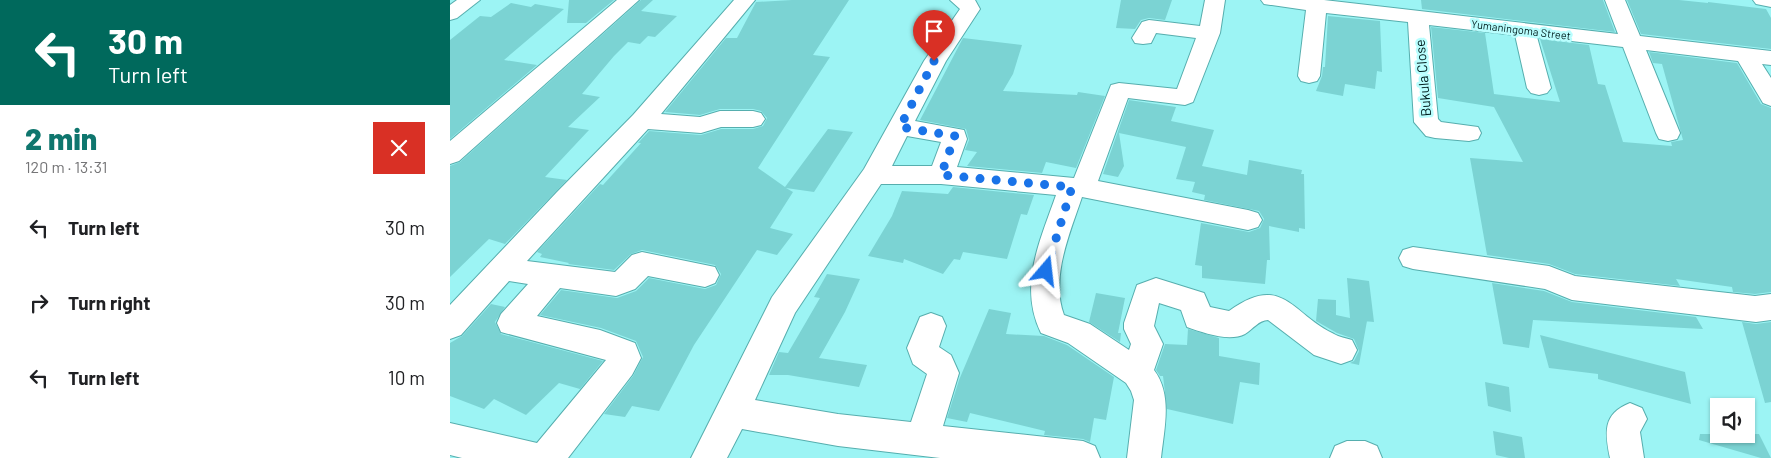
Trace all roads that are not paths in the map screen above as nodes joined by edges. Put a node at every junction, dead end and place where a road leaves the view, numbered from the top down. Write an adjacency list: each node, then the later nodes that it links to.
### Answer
1 (470, 0): 11 (street)
2 (629, 0): 27 (street)
3 (745, 0): 23 (street)
4 (960, 0): 24 (street)
5 (1215, 0): 14 (street)
6 (1271, 0): 10 (street, Yumaningoma Street)
7 (1615, 0): 16 (street)
8 (1763, 0): 9 (street)
9 (1771, 1)
10 (1317, 5): 12 (street, Yumaningoma Street); 19 (street)
11 (450, 14)
12 (1418, 18): 13 (street, Yumaningoma Street); 25 (street, Bukula Close)
13 (1524, 30): 16 (street, Yumaningoma Street); 20 (street)
14 (1208, 33): 15 (street); 30 (street)
15 (1143, 38)
16 (1632, 42): 17 (street, Yumaningoma Street); 26 (street)
17 (1746, 56): 18 (street, Yumaningoma Street); 21 (street)
18 (1771, 58)
19 (1309, 76)
20 (1539, 88)
21 (1771, 98)
22 (753, 118): 23 (street)
23 (642, 121): 33 (street)
24 (900, 127): 28 (street); 29 (street)
25 (1469, 133)
26 (1668, 133)
27 (450, 156)
28 (874, 175): 29 (street); 41 (street)
29 (941, 175): 30 (street)
30 (1077, 188): 31 (street); 40 (street)
31 (1248, 220)
32 (1413, 258): 36 (street)
33 (503, 269): 35 (street); 37 (street)
34 (705, 275): 35 (street)
35 (553, 276): 46 (street)
36 (1771, 307)
37 (450, 326)
38 (931, 326): 44 (street)
39 (1341, 350): 40 (street)
40 (1137, 373): 49 (street)
41 (733, 412): 44 (street); 47 (street)
42 (1630, 419): 52 (street)
43 (450, 438): 45 (street)
44 (922, 439): 48 (street)
45 (533, 458)
46 (546, 458)
47 (708, 458)
48 (1083, 458)
49 (1144, 458)
50 (1348, 458): 51 (street)
51 (1365, 458)
52 (1627, 458)

